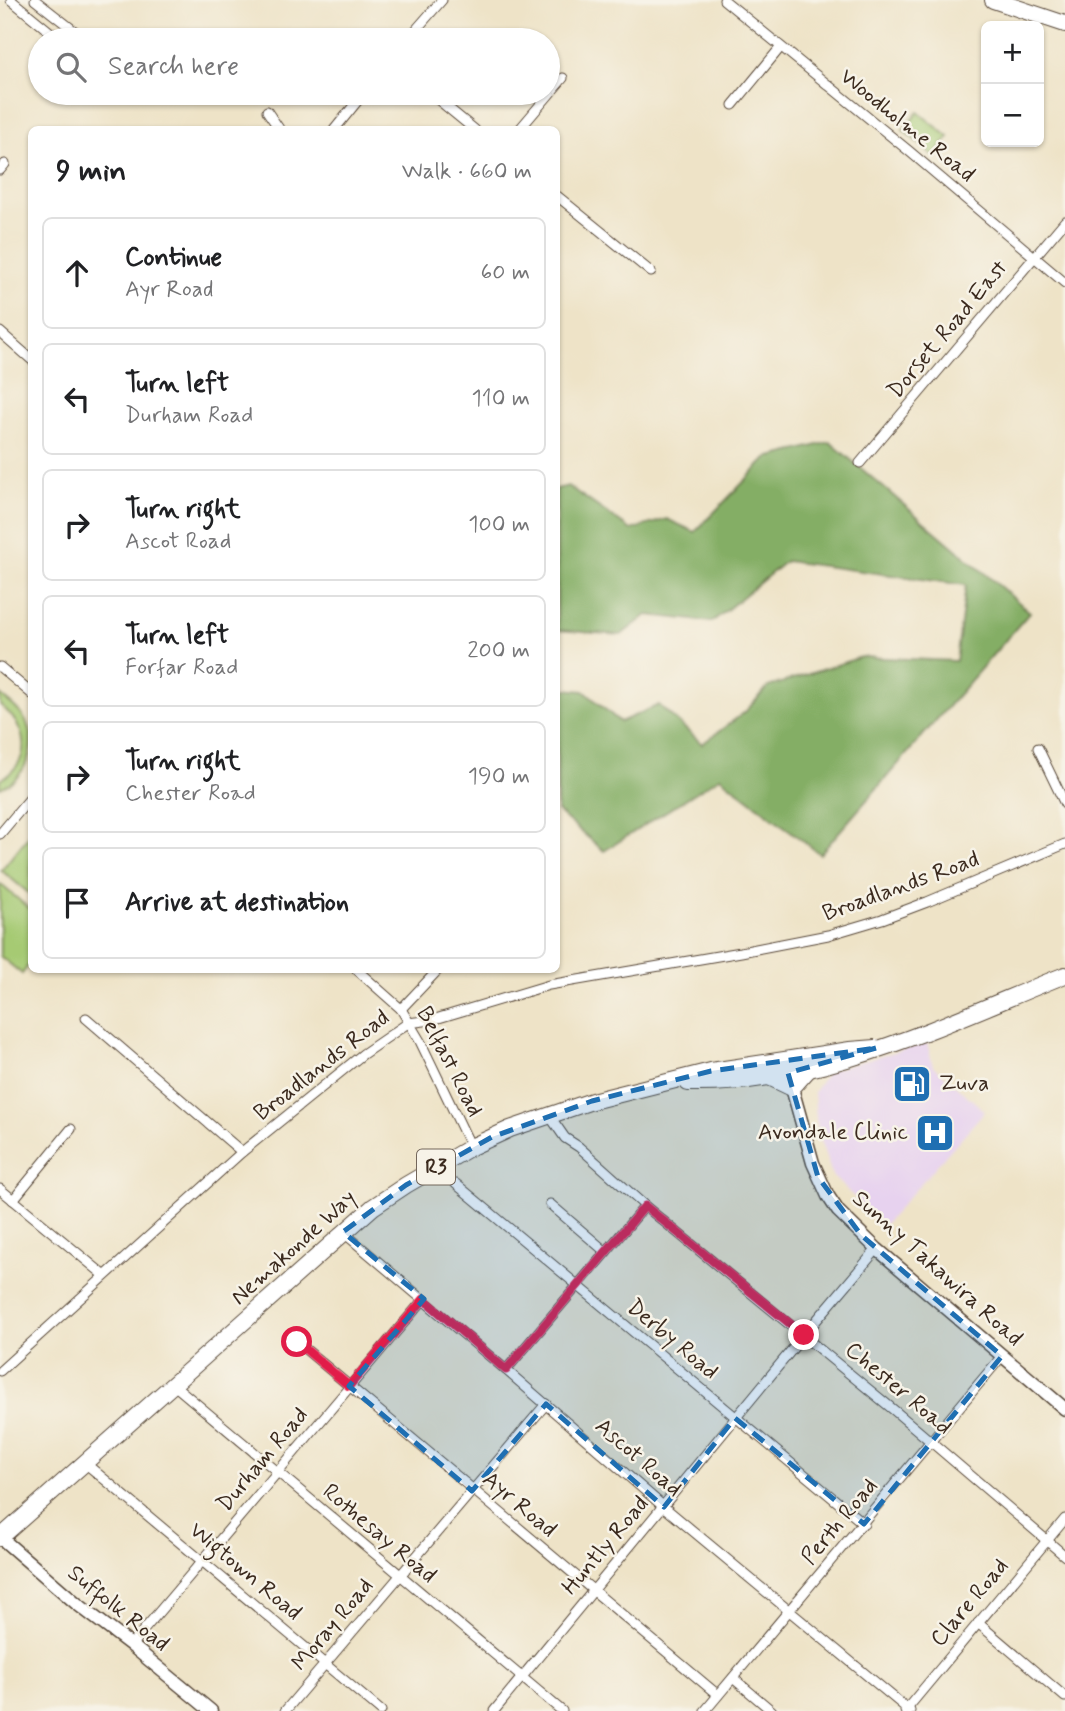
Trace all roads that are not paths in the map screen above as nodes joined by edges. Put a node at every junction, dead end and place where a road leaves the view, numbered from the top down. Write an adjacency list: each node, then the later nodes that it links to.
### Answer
1 (11, 0): 7 (street)
2 (34, 0): 8 (street)
3 (442, 0): 9 (street)
4 (724, 0): 10 (street, Woodholme Road)
5 (993, 0): 6 (highway)
6 (1065, 24)
7 (45, 28)
8 (70, 28)
9 (418, 28)
10 (780, 48): 16 (street); 24 (street, Woodholme Road)
11 (563, 78): 12 (street)
12 (560, 82)
13 (354, 105): 19 (street)
14 (444, 105): 20 (street)
15 (540, 105): 21 (street)
16 (733, 105)
17 (267, 111): 18 (street)
18 (277, 126)
19 (337, 126)
20 (470, 126)
21 (522, 126)
22 (560, 198): 25 (street)
23 (1065, 221): 24 (street, Dorset Road East)
24 (1035, 257): 26 (street, Woodholme Road); 29 (street, Dorset Road East)
25 (651, 272)
26 (1065, 283)
27 (0, 332): 28 (street)
28 (28, 356)
29 (860, 463)
30 (0, 667): 31 (street)
31 (28, 691)
32 (1038, 748): 34 (street)
33 (28, 801): 35 (street)
34 (1065, 804)
35 (0, 834)
36 (1065, 844): 42 (street, Broadlands Road)
37 (360, 973): 40 (street, Belfast Road)
38 (435, 973): 40 (street)
39 (1065, 975): 43 (highway, Nemakonde Way / R3)
40 (401, 1009): 42 (street, Belfast Road)
41 (86, 1018): 49 (street)
42 (408, 1023): 48 (street, Belfast Road); 49 (street, Broadlands Road)
43 (876, 1048): 44 (highway, Nemakonde Way / R3); 44 (highway, Nemakonde Way / R3)
44 (789, 1073): 45 (highway, Nemakonde Way / R3); 45 (highway, Nemakonde Way / R3); 56 (main road, Sunny Takawira Road)
45 (672, 1082): 46 (highway, Nemakonde Way / R3)
46 (549, 1115): 48 (highway, Nemakonde Way / R3); 54 (street, Chester Road)
47 (71, 1129): 52 (street)
48 (471, 1147): 55 (highway, Nemakonde Way / R3)
49 (242, 1152): 58 (street, Broadlands Road)
50 (456, 1184): 59 (street, Derby Road)
51 (0, 1189): 52 (street)
52 (13, 1199): 58 (street)
53 (550, 1204): 57 (street)
54 (645, 1206): 57 (street); 61 (street, Chester Road)
55 (343, 1232): 60 (street, Ascot Road); 66 (highway, Nemakonde Way / R3)
56 (877, 1249): 61 (street, Huntly Road); 63 (main road, Sunny Takawira Road)
57 (606, 1252): 59 (street)
58 (104, 1275): 65 (street, Broadlands Road)
59 (577, 1286): 64 (street); 70 (street, Derby Road)
60 (424, 1299): 64 (street, Ascot Road); 67 (street, Durham Road)
61 (804, 1335): 70 (street, Huntly Road); 71 (street, Chester Road)
62 (297, 1342): 67 (street, Ayr Road)
63 (1002, 1356): 69 (main road, Sunny Takawira Road); 71 (street, Perth Road)
64 (506, 1370): 68 (street, Ascot Road)
65 (0, 1371)
66 (173, 1384): 72 (highway, Nemakonde Way / R3); 73 (street, Rothesay Road)
67 (349, 1386): 73 (street, Durham Road); 74 (street, Ayr Road)
68 (545, 1404): 74 (street, Moray Road); 75 (street, Ascot Road)
69 (1065, 1409)
70 (735, 1418): 75 (street, Huntly Road); 77 (street, Derby Road)
71 (932, 1443): 77 (street, Perth Road); 79 (street, Chester Road)
72 (85, 1463): 78 (highway, Nemakonde Way / R3); 81 (street, Wigtown Road)
73 (276, 1473): 81 (street, Durham Road); 82 (street, Rothesay Road)
74 (472, 1491): 82 (street, Moray Road); 83 (street, Ayr Road)
75 (664, 1507): 83 (street, Huntly Road); 84 (street, Ascot Road)
76 (1065, 1519): 79 (street, Clare Road)
77 (864, 1524): 84 (street, Perth Road)
78 (0, 1538): 86 (main road, Suffolk Road)
79 (1047, 1540): 80 (street, Chester Road); 85 (street, Clare Road)
80 (1065, 1556)
81 (202, 1562): 86 (street, Durham Road); 87 (street, Wigtown Road)
82 (399, 1576): 87 (street, Moray Road); 88 (street, Rothesay Road)
83 (594, 1592): 88 (street, Huntly Road); 90 (street, Ayr Road)
84 (790, 1611): 89 (street, Perth Road); 92 (street, Ascot Road)
85 (978, 1623): 91 (street); 92 (street, Clare Road)
86 (131, 1645): 93 (main road, Suffolk Road)
87 (325, 1664): 94 (street, Moray Road); 95 (street, Wigtown Road)
88 (522, 1678): 96 (street, Huntly Road); 97 (street, Rothesay Road)
89 (733, 1678): 90 (street, Perth Road); 99 (street)
90 (718, 1695): 98 (street, Perth Road)
91 (1065, 1697)
92 (907, 1710)
93 (211, 1711)
94 (285, 1711)
95 (381, 1711)
96 (494, 1711)
97 (562, 1711)
98 (705, 1711)
99 (772, 1711)

